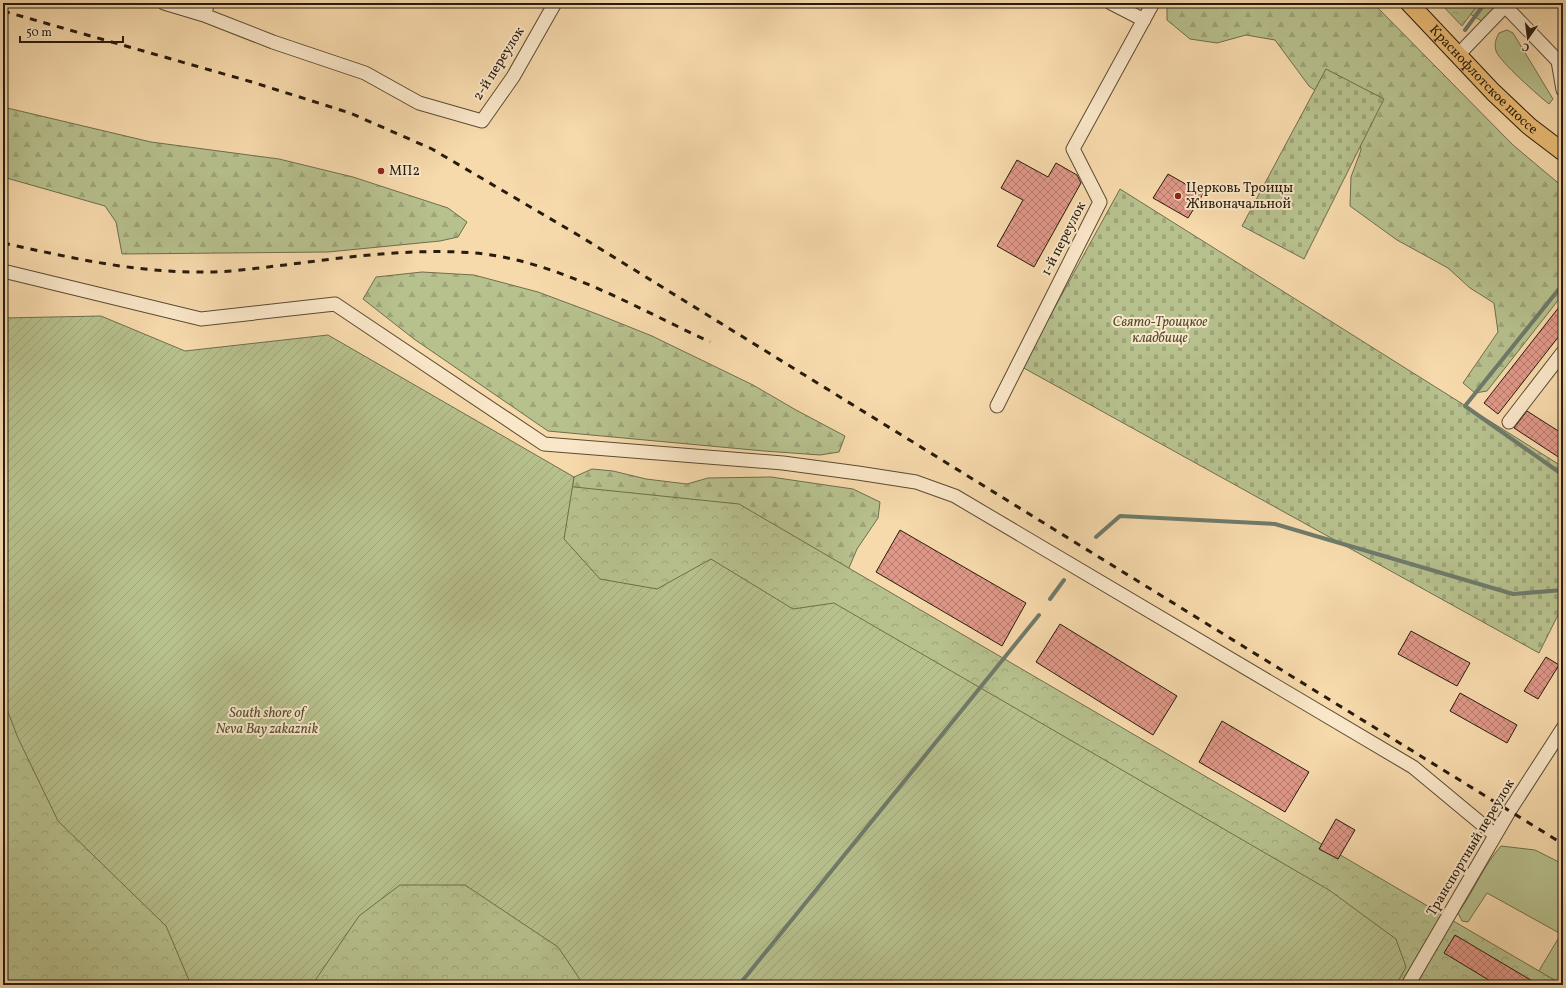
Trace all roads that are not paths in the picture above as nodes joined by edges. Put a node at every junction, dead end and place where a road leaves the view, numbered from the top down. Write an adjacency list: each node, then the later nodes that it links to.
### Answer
1 (164, 3): 7 (street)
2 (555, 3): 7 (street, 2-й переулок)
3 (1112, 3): 8 (street)
4 (1153, 3): 8 (street, 1-й переулок)
5 (1409, 3): 9 (main road, Краснофлотское шоссе)
6 (1507, 5): 9 (street); 10 (street)
7 (206, 9)
8 (1144, 20): 14 (street, 1-й переулок)
9 (1458, 55): 11 (main road, Краснофлотское шоссе)
10 (1563, 90)
11 (1563, 152)
12 (3, 271): 17 (street)
13 (1563, 352): 15 (street)
14 (997, 406)
15 (1509, 422)
16 (1563, 728): 17 (street, Транспортный переулок)
17 (1495, 835): 18 (street, Транспортный переулок)
18 (1408, 985)

